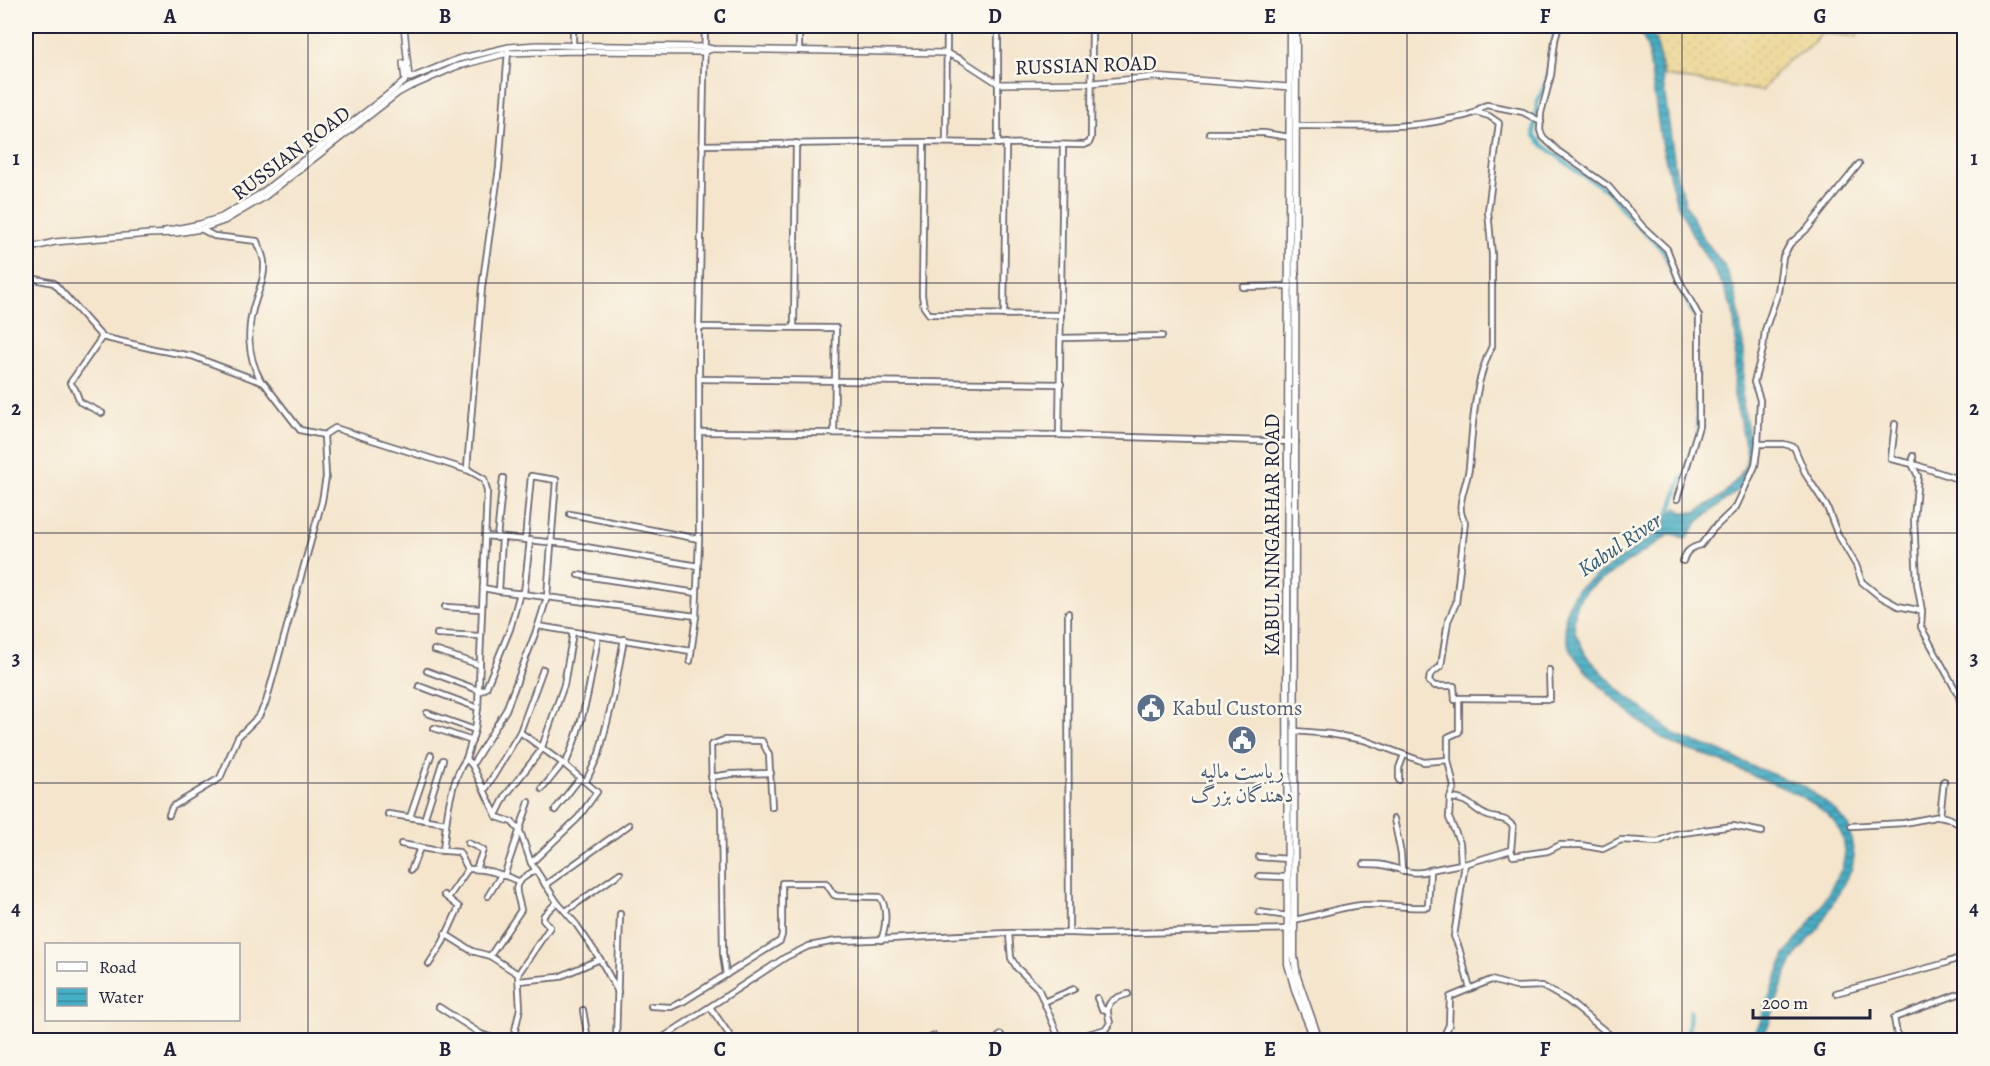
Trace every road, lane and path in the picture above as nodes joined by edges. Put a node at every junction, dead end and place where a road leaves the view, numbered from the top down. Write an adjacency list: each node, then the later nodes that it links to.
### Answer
1 (404, 26): 16 (main road)
2 (573, 26): 11 (street)
3 (705, 26): 12 (street)
4 (799, 26): 14 (street)
5 (947, 26): 15 (street)
6 (998, 26): 18 (street)
7 (1092, 26): 17 (street)
8 (1290, 26): 20 (highway, KABUL NINGARHAR ROAD)
9 (1296, 26): 23 (highway, KABUL NINGARHAR ROAD)
10 (1559, 26): 22 (street)
11 (573, 45): 12 (main road, RUSSIAN ROAD); 13 (main road, RUSSIAN ROAD)
12 (704, 49): 13 (main road, RUSSIAN ROAD); 14 (main road, RUSSIAN ROAD); 31 (street)
13 (508, 50): 16 (main road, RUSSIAN ROAD); 19 (main road, RUSSIAN ROAD); 63 (street)
14 (799, 51): 15 (main road, RUSSIAN ROAD)
15 (946, 53): 18 (main road, RUSSIAN ROAD); 27 (street)
16 (407, 80): 19 (main road); 36 (main road, RUSSIAN ROAD)
17 (1092, 83): 18 (main road, RUSSIAN ROAD); 20 (main road, RUSSIAN ROAD); 32 (street)
18 (999, 84): 30 (street)
19 (411, 86): 35 (main road, RUSSIAN ROAD)
20 (1289, 87): 25 (highway, KABUL NINGARHAR ROAD)
21 (1478, 110): 22 (street); 23 (street); 101 (street)
22 (1540, 122): 66 (street)
23 (1297, 126): 34 (highway, KABUL NINGARHAR ROAD)
24 (1209, 133): 25 (street)
25 (1289, 137): 34 (highway, KABUL NINGARHAR ROAD)
26 (924, 142): 27 (street); 28 (street); 41 (street)
27 (946, 142): 30 (street)
28 (796, 143): 31 (street); 44 (street)
29 (1006, 143): 30 (street); 32 (street); 41 (street)
30 (998, 144)
31 (702, 145): 43 (street)
32 (1063, 145): 42 (street)
33 (1859, 164): 60 (street)
34 (1293, 226): 39 (highway, KABUL NINGARHAR ROAD); 59 (highway, KABUL NINGARHAR ROAD)
35 (201, 229): 36 (main road, RUSSIAN ROAD); 50 (street)
36 (149, 234): 37 (main road, RUSSIAN ROAD)
37 (26, 249)
38 (26, 277): 46 (street)
39 (1290, 286): 40 (street); 58 (highway, KABUL NINGARHAR ROAD)
40 (1243, 287)
41 (1004, 315): 42 (street)
42 (1061, 315): 47 (street)
43 (699, 327): 44 (street); 48 (street)
44 (794, 327): 49 (street)
45 (1162, 336): 47 (street)
46 (102, 337): 50 (street); 52 (street)
47 (1061, 338): 51 (street)
48 (700, 379): 49 (street); 54 (street)
49 (836, 380): 51 (street); 55 (street)
50 (261, 382): 56 (street)
51 (1060, 384): 57 (street)
52 (102, 413)
53 (1894, 424): 62 (street)
54 (700, 432): 55 (street); 70 (street)
55 (834, 433): 57 (street)
56 (324, 435): 63 (street); 130 (street)
57 (1059, 435): 58 (street)
58 (1288, 442): 59 (street); 148 (highway, KABUL NINGARHAR ROAD)
59 (1296, 442): 107 (highway, KABUL NINGARHAR ROAD)
60 (1758, 444): 73 (street); 83 (street)
61 (1913, 456): 62 (street)
62 (1913, 464): 65 (street); 83 (street)
63 (470, 471): 68 (street)
64 (503, 478): 69 (street)
65 (1965, 481)
66 (1677, 499)
67 (570, 514): 70 (street)
68 (485, 536): 69 (street); 76 (street)
69 (500, 538): 71 (street); 77 (street)
70 (699, 539): 74 (street)
71 (527, 540): 72 (street); 72 (street); 79 (street)
72 (551, 543): 74 (street); 80 (street)
73 (1683, 561)
74 (698, 566): 78 (street)
75 (578, 575): 78 (street)
76 (483, 588): 77 (street); 82 (street)
77 (499, 591): 79 (street)
78 (697, 592): 85 (street)
79 (522, 593): 80 (street); 100 (street)
80 (547, 597): 85 (street); 86 (street)
81 (445, 607): 82 (street)
82 (482, 609): 89 (street)
83 (1922, 611): 104 (street)
84 (1068, 613): 171 (street)
85 (696, 616): 93 (street)
86 (538, 626): 87 (street); 117 (street)
87 (573, 632): 90 (street); 110 (street)
88 (437, 634): 89 (street)
89 (481, 636): 95 (street)
90 (598, 636): 91 (street); 116 (street)
91 (624, 639): 93 (street); 120 (street)
92 (434, 650): 95 (street)
93 (691, 651): 94 (street)
94 (690, 661)
95 (480, 665): 100 (street)
96 (543, 669): 108 (street)
97 (1549, 670): 101 (street)
98 (427, 671): 100 (street)
99 (419, 687): 102 (street)
100 (479, 690): 102 (street)
101 (1459, 698): 115 (street)
102 (478, 708): 106 (street)
103 (427, 713): 106 (street)
104 (1965, 718)
105 (434, 728): 109 (street)
106 (475, 730): 109 (street)
107 (1295, 731): 112 (street); 169 (highway, KABUL NINGARHAR ROAD)
108 (520, 732): 110 (street); 124 (street)
109 (472, 741): 113 (street)
110 (542, 748): 116 (street); 131 (street)
111 (431, 755): 133 (street)
112 (1404, 755): 115 (street); 121 (street)
113 (466, 759): 117 (street); 136 (street)
114 (443, 760): 135 (street)
115 (1448, 760): 125 (street)
116 (564, 764): 120 (street); 123 (street)
117 (472, 765): 124 (street)
118 (771, 773): 119 (street); 119 (street); 127 (street)
119 (711, 777): 181 (street)
120 (583, 779): 128 (street); 149 (street)
121 (1399, 780)
122 (1944, 781): 132 (street)
123 (542, 789)
124 (485, 790): 131 (street)
125 (1450, 798): 145 (street); 151 (street)
126 (529, 802): 140 (street)
127 (772, 807)
128 (555, 810)
129 (388, 814): 133 (street)
130 (169, 815)
131 (496, 815): 140 (street)
132 (1940, 816): 138 (street); 139 (street)
133 (410, 817): 135 (street)
134 (1395, 819): 157 (street)
135 (424, 820): 136 (street)
136 (446, 822): 146 (street)
137 (629, 825): 163 (street)
138 (1851, 826)
139 (1965, 827)
140 (520, 831): 149 (street); 159 (street)
141 (1762, 832): 145 (street)
142 (468, 843): 152 (street)
143 (401, 844): 144 (street)
144 (420, 848): 146 (street); 153 (street)
145 (1511, 849): 151 (street)
146 (443, 851): 154 (street)
147 (1260, 857): 148 (street)
148 (1288, 859): 161 (highway, KABUL NINGARHAR ROAD)
149 (531, 863): 155 (street)
150 (1364, 864): 157 (street)
151 (1463, 864): 156 (street); 184 (street)
152 (476, 869): 154 (street); 159 (street)
153 (411, 870)
154 (468, 870): 172 (street)
155 (536, 870): 162 (street); 163 (street)
156 (1430, 870): 157 (street); 169 (street)
157 (1402, 871)
158 (620, 873): 166 (street)
159 (502, 875): 162 (street); 164 (street)
160 (1259, 876): 161 (street)
161 (1288, 877): 169 (highway, KABUL NINGARHAR ROAD)
162 (520, 882): 175 (street)
163 (545, 885): 165 (street)
164 (488, 896)
165 (557, 903): 166 (street); 180 (street)
166 (566, 911): 177 (street)
167 (1259, 912): 169 (street)
168 (620, 914): 185 (street)
169 (1291, 918): 170 (highway, KABUL NINGARHAR ROAD)
170 (1291, 929): 171 (street); 211 (highway, KABUL NINGARHAR ROAD)
171 (1069, 932): 173 (street)
172 (445, 934): 175 (street); 178 (street)
173 (1010, 934): 174 (street); 190 (street)
174 (881, 940): 181 (street); 193 (street)
175 (490, 956): 180 (street)
176 (1962, 957): 179 (street); 187 (street)
177 (600, 959): 182 (street); 185 (street)
178 (429, 964)
179 (1965, 972)
180 (518, 974): 182 (street)
181 (726, 975): 191 (street)
182 (519, 981): 202 (street)
183 (1074, 988): 190 (street)
184 (1470, 989): 199 (street); 213 (street)
185 (618, 992): 200 (street)
186 (1965, 992): 214 (street)
187 (1836, 993)
188 (1128, 994): 195 (street)
189 (1097, 998): 195 (street)
190 (1044, 1002): 209 (street)
191 (651, 1006)
192 (438, 1007): 201 (street)
193 (710, 1007): 205 (street); 206 (street)
194 (583, 1010): 203 (street)
195 (1107, 1011): 198 (street)
196 (1001, 1035): 208 (street)
197 (934, 1036): 207 (street)
198 (1087, 1038): 210 (street)
199 (1442, 1039): 212 (street)
200 (616, 1040): 204 (street)
201 (498, 1041)
202 (513, 1041)
203 (588, 1041)
204 (604, 1041)
205 (659, 1041)
206 (732, 1041)
207 (926, 1041)
208 (995, 1041)
209 (1060, 1041)
210 (1067, 1041)
211 (1317, 1041)
212 (1436, 1041)
213 (1616, 1041)
214 (1898, 1041)

